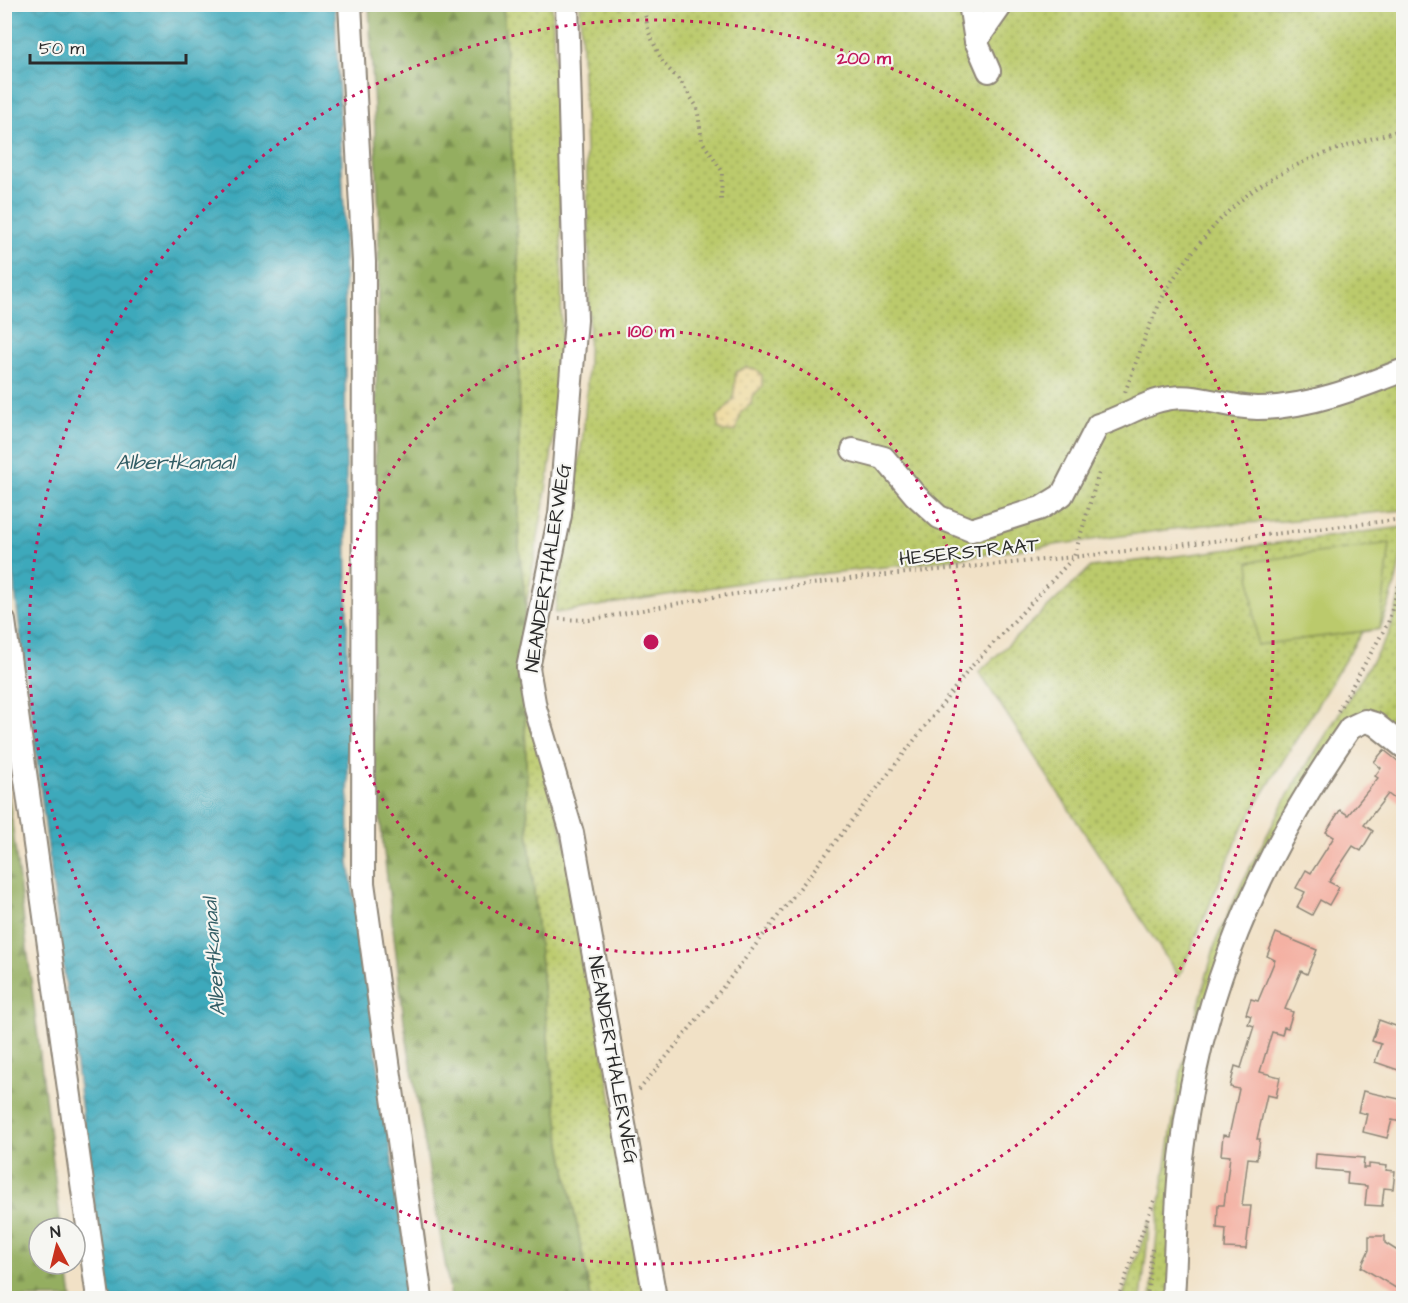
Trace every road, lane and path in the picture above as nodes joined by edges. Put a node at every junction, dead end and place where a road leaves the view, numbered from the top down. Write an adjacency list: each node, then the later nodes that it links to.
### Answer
1 (350, 4): 23 (street)
2 (567, 4): 16 (street, NEANDERTHALERWEG)
3 (643, 4): 9 (path)
4 (970, 4): 6 (street)
5 (1002, 4): 6 (street)
6 (976, 40): 7 (street)
7 (989, 71)
8 (1404, 129): 11 (path)
9 (721, 202)
10 (1404, 370): 11 (street)
11 (1114, 420): 12 (street)
12 (853, 450)
13 (1102, 463): 15 (path)
14 (1404, 519): 15 (path, HESERSTRAAT)
15 (1074, 557): 16 (path, HESERSTRAAT); 19 (path)
16 (538, 619): 19 (street, NEANDERTHALERWEG)
17 (4, 621): 22 (street)
18 (1404, 747): 27 (street)
19 (621, 1100): 24 (street, NEANDERTHALERWEG)
20 (1154, 1220): 25 (path)
21 (1152, 1244): 26 (path)
22 (98, 1299)
23 (421, 1299)
24 (655, 1299)
25 (1118, 1299)
26 (1147, 1299)
27 (1173, 1299)

